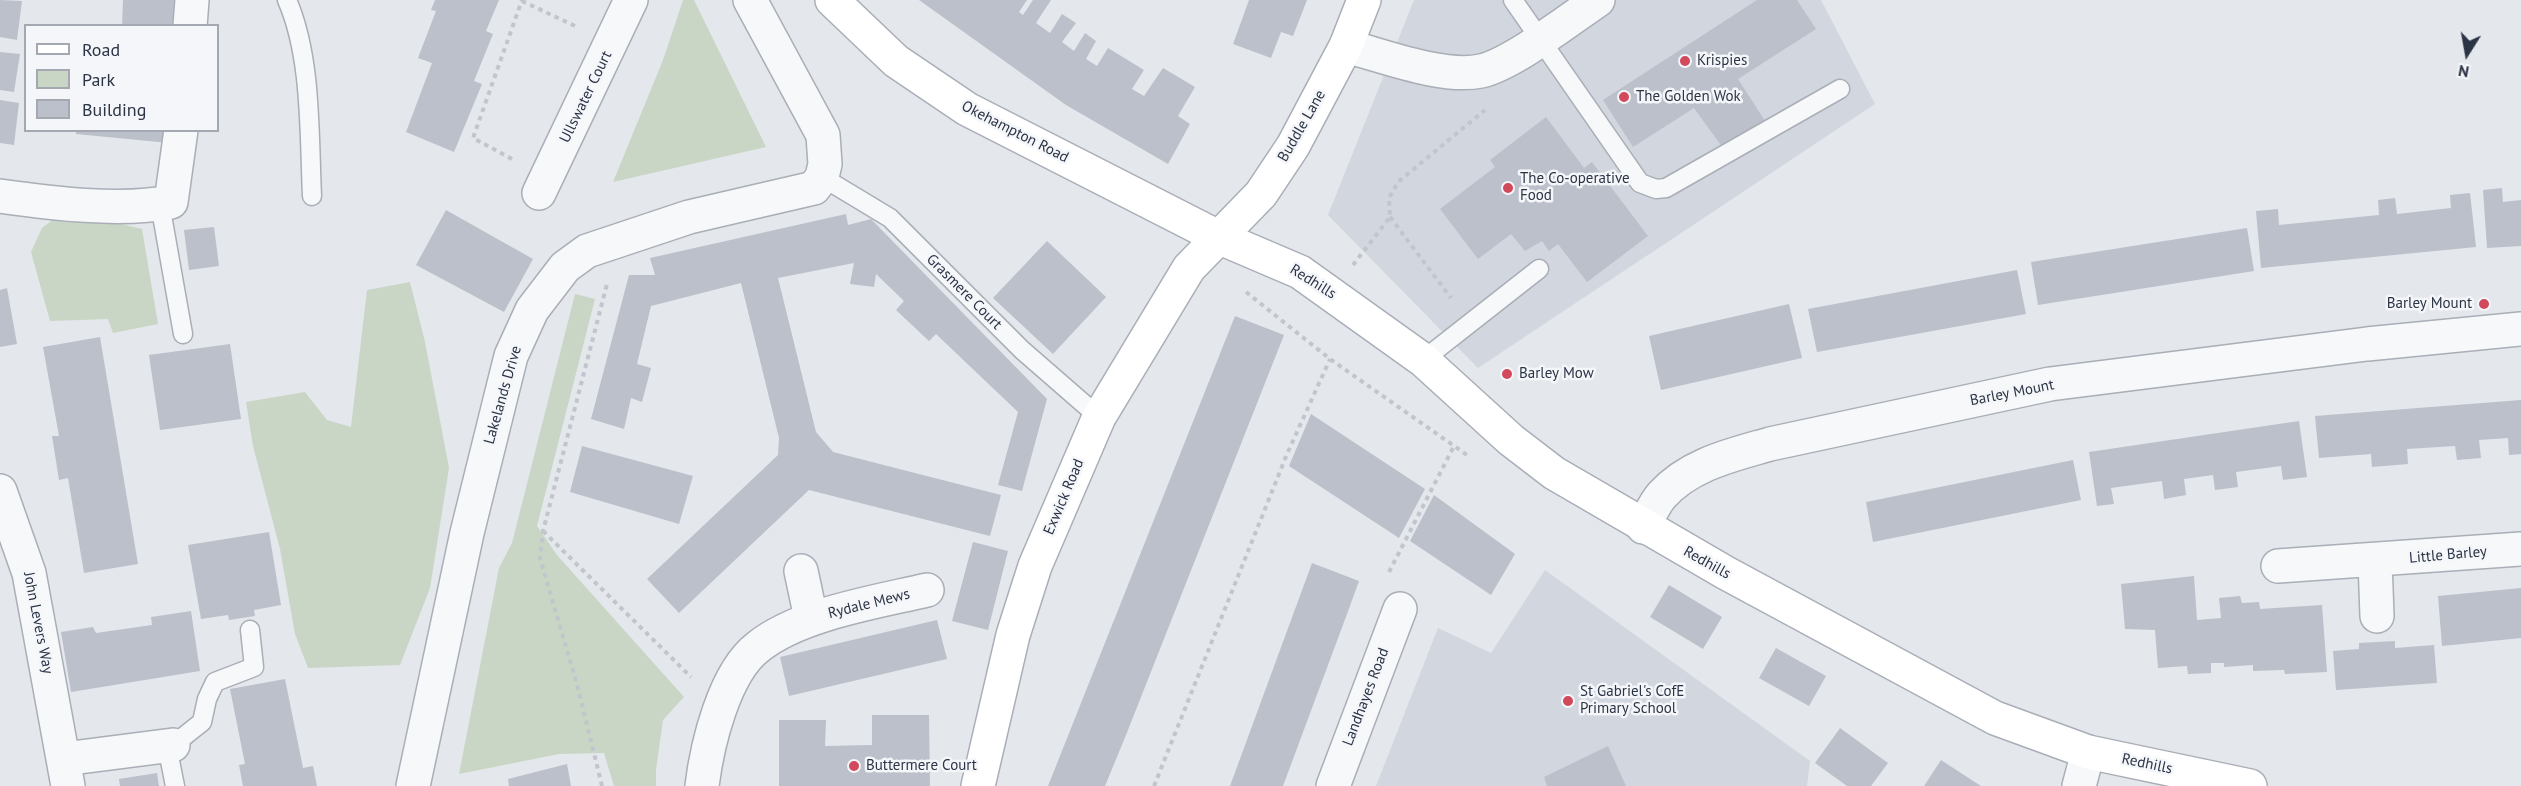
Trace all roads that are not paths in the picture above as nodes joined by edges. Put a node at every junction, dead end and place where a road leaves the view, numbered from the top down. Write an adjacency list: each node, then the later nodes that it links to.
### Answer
1 (192, 0): 9 (street)
2 (287, 0): 17 (lane)
3 (631, 0): 15 (street, Ullswater Court)
4 (750, 0): 14 (street)
5 (832, 0): 19 (street, Okehampton Road)
6 (1364, 0): 11 (street, Buddle Lane)
7 (1513, 0): 10 (lane)
8 (1598, 0): 10 (street)
9 (190, 24)
10 (1539, 39): 11 (street); 12 (lane)
11 (1346, 46): 19 (street, Buddle Lane)
12 (1840, 89)
13 (180, 138): 18 (street)
14 (822, 177): 24 (lane, Grasmere Court); 40 (street, Lakelands Drive)
15 (543, 185)
16 (0, 196): 18 (street)
17 (312, 196)
18 (160, 204): 22 (lane)
19 (1218, 237): 23 (street, Redhills); 24 (street, Exwick Road)
20 (1539, 269): 23 (lane)
21 (2521, 329): 26 (street, Barley Mount)
22 (183, 334)
23 (1423, 360): 26 (street, Redhills)
24 (1099, 417): 42 (street, Exwick Road)
25 (0, 491): 38 (street, John Levers Way)
26 (1643, 527): 37 (street, Redhills)
27 (2521, 549): 28 (street, Little Barley)
28 (2375, 561): 29 (street, Little Barley); 33 (street)
29 (2278, 566)
30 (801, 571): 34 (street, Rydale Mews)
31 (927, 590): 34 (street, Rydale Mews)
32 (1400, 609): 43 (street, Landhayes Road)
33 (2377, 616)
34 (811, 618): 41 (street, Rydale Mews)
35 (250, 630): 36 (lane)
36 (170, 746): 38 (street, John Levers Way); 39 (lane)
37 (2088, 752): 44 (street); 45 (street, Redhills)
38 (66, 772)
39 (175, 786)
40 (413, 786)
41 (702, 786)
42 (978, 786)
43 (1333, 786)
44 (2079, 786)
45 (2250, 786)

